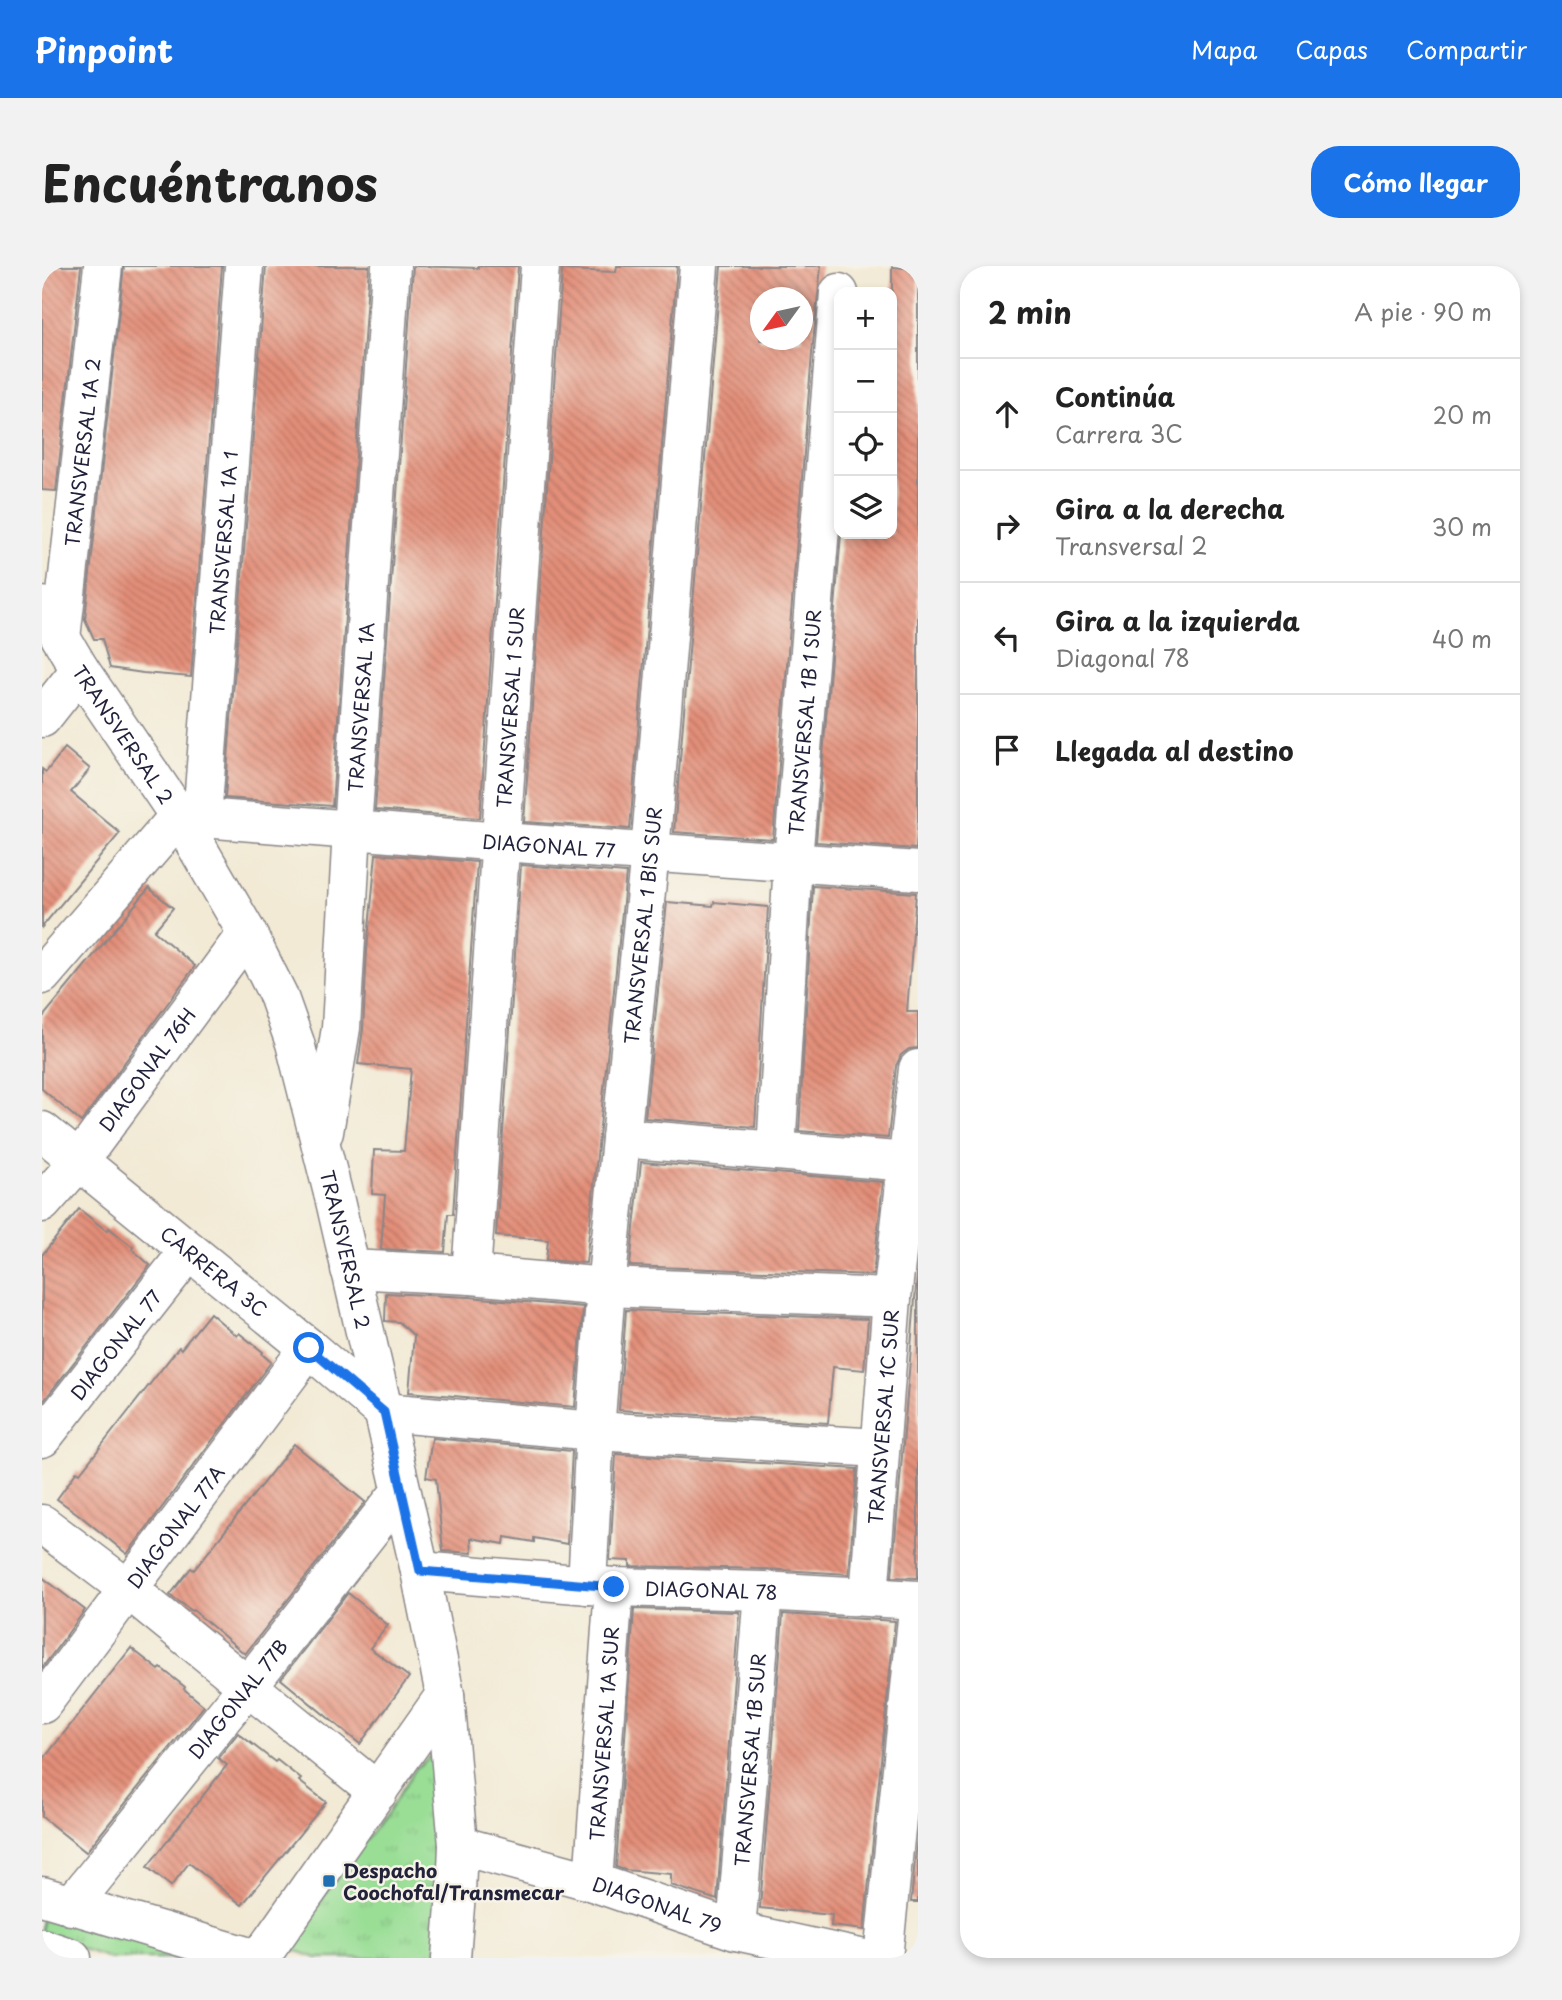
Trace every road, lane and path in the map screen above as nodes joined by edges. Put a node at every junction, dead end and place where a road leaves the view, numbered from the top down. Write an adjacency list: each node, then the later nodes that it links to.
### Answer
1 (103, 266): 9 (street, TRANSVERSAL 1A 2)
2 (244, 266): 12 (street, TRANSVERSAL 1A 1)
3 (391, 266): 13 (street, TRANSVERSAL 1A)
4 (540, 266): 14 (street, TRANSVERSAL 1 SUR)
5 (699, 266): 15 (street, TRANSVERSAL 1 BIS SUR)
6 (841, 266): 7 (street, TRANSVERSAL 1B 1 SUR)
7 (839, 287)
8 (834, 350): 16 (street, TRANSVERSAL 1B 1 SUR)
9 (51, 622): 10 (street, TRANSVERSAL 2)
10 (80, 670): 11 (street); 12 (street, TRANSVERSAL 2)
11 (42, 718)
12 (190, 817): 13 (street, DIAGONAL 77); 18 (street, TRANSVERSAL 2); 19 (street)
13 (352, 829): 14 (street, DIAGONAL 77); 23 (street, TRANSVERSAL 1A)
14 (501, 842): 15 (street, DIAGONAL 77); 30 (street, TRANSVERSAL 1 SUR)
15 (650, 852): 16 (street, DIAGONAL 77); 22 (street, TRANSVERSAL 1 BIS SUR)
16 (793, 862): 17 (street, DIAGONAL 77); 24 (street, TRANSVERSAL 1B 1 SUR)
17 (918, 871)
18 (247, 933): 23 (street, TRANSVERSAL 2); 25 (street, DIAGONAL 76H)
19 (42, 975)
20 (918, 1069): 26 (street, TRANSVERSAL 1C SUR)
21 (42, 1131): 25 (street, CARRERA 3C)
22 (621, 1138): 24 (street); 31 (street, TRANSVERSAL 1 BIS SUR)
23 (322, 1145): 29 (street, TRANSVERSAL 2)
24 (776, 1151): 26 (street)
25 (79, 1161): 27 (street, DIAGONAL 76H); 28 (street, CARRERA 3C)
26 (908, 1161): 32 (street, TRANSVERSAL 1C SUR)
27 (42, 1203)
28 (189, 1251): 33 (street, CARRERA 3C); 36 (street, DIAGONAL 77)
29 (351, 1269): 30 (street); 34 (street, TRANSVERSAL 2)
30 (471, 1275): 31 (street)
31 (606, 1287): 32 (street); 35 (street, TRANSVERSAL 1 BIS SUR)
32 (892, 1298): 37 (street, TRANSVERSAL 1C SUR)
33 (309, 1348): 34 (street, CARRERA 3C); 42 (street, DIAGONAL 77A)
34 (384, 1412): 35 (street); 38 (street, TRANSVERSAL 2)
35 (595, 1431): 37 (street); 41 (street, TRANSVERSAL 1 BIS SUR)
36 (42, 1438)
37 (880, 1448): 44 (street, TRANSVERSAL 1C SUR)
38 (401, 1491): 40 (street, TRANSVERSAL 2); 47 (street, DIAGONAL 77B)
39 (42, 1524): 42 (street)
40 (420, 1571): 41 (street, DIAGONAL 78); 48 (street, TRANSVERSAL 2)
41 (601, 1586): 43 (street, DIAGONAL 78); 52 (street, TRANSVERSAL 1A SUR)
42 (128, 1589): 47 (street); 49 (street, DIAGONAL 77A)
43 (763, 1591): 44 (street, DIAGONAL 78); 54 (street, TRANSVERSAL 1B SUR)
44 (869, 1596): 45 (street, DIAGONAL 78)
45 (918, 1600)
46 (918, 1609): 61 (street)
47 (248, 1686): 50 (street); 53 (street, DIAGONAL 77B)
48 (445, 1695): 50 (street); 51 (street, TRANSVERSAL 2)
49 (42, 1704)
50 (378, 1792): 58 (street)
51 (458, 1844): 52 (street, DIAGONAL 79); 59 (street, TRANSVERSAL 2)
52 (593, 1882): 54 (street, DIAGONAL 79)
53 (56, 1901): 57 (street)
54 (736, 1931): 60 (street, DIAGONAL 79)
55 (42, 1948): 56 (street)
56 (72, 1958)
57 (253, 1958)
58 (260, 1958)
59 (451, 1958)
60 (860, 1958)
61 (883, 1958)

